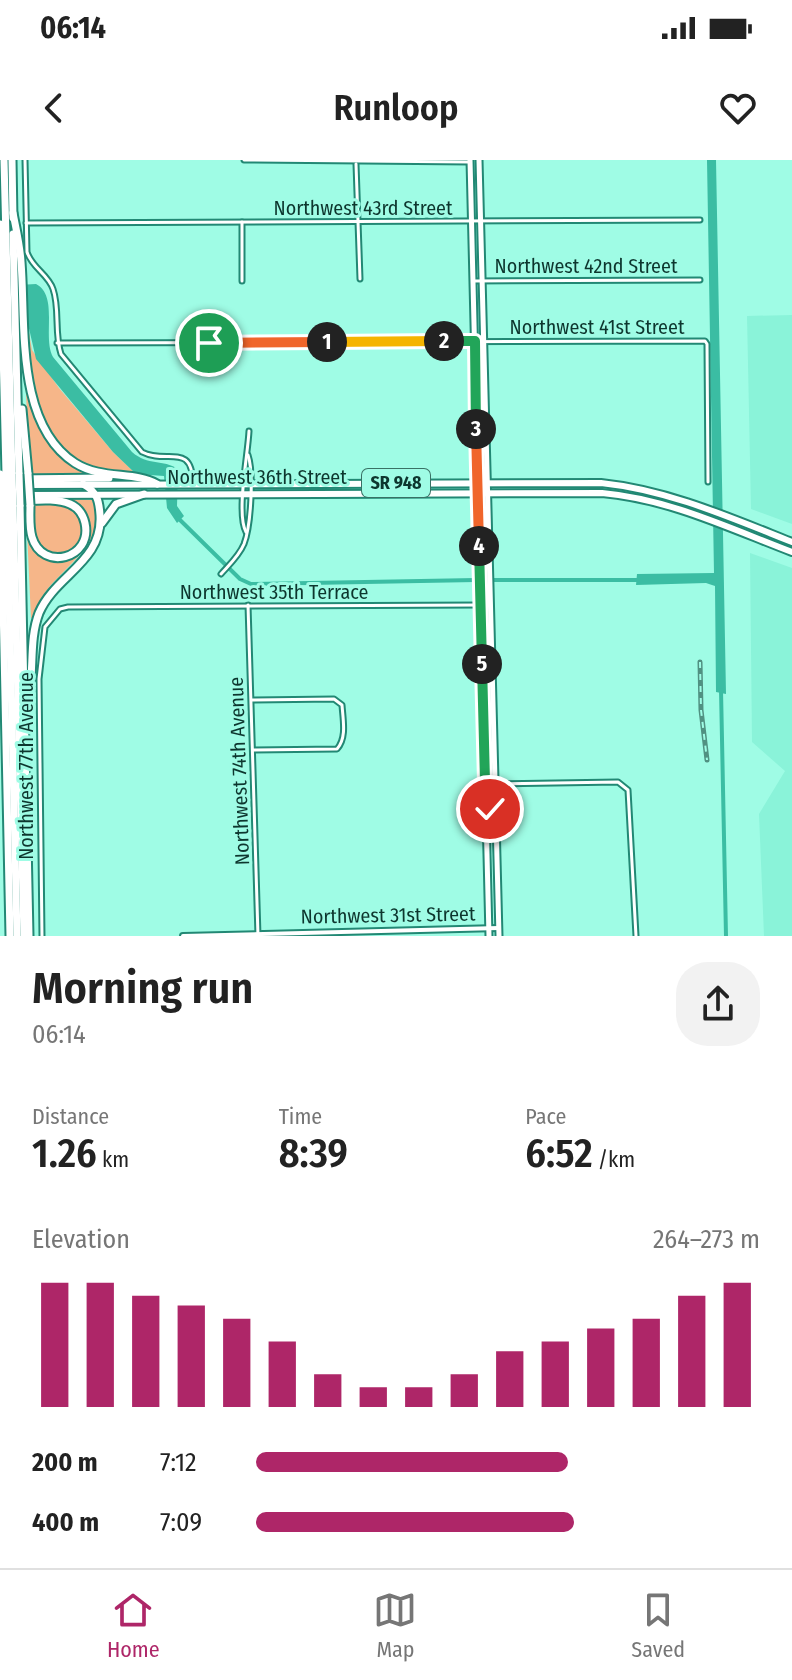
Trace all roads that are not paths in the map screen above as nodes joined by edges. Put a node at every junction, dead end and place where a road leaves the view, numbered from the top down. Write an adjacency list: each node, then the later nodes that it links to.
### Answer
1 (4, 160): 19 (highway)
2 (12, 160): 19 (highway)
3 (25, 160): 12 (street)
4 (244, 160): 6 (street)
5 (473, 160): 6 (street); 10 (main road); 11 (main road)
6 (356, 161): 9 (street)
7 (700, 220): 11 (street, Northwest 43rd Street)
8 (242, 222): 9 (street, Northwest 43rd Street); 12 (street, Northwest 43rd Street); 16 (street)
9 (359, 222): 10 (street, Northwest 43rd Street); 14 (street)
10 (471, 222): 11 (street, Northwest 43rd Street); 17 (main road)
11 (481, 222): 18 (main road)
12 (26, 223): 23 (street)
13 (0, 224): 19 (highway)
14 (360, 279)
15 (700, 280): 18 (street, Northwest 42nd Street)
16 (242, 281)
17 (473, 281): 18 (street, Northwest 42nd Street); 21 (main road)
18 (482, 281): 22 (main road)
19 (12, 285): 20 (highway); 20 (highway)
20 (12, 295): 26 (highway); 26 (highway); 27 (highway)
21 (475, 341): 22 (street, Northwest 41st Street); 23 (street, Northwest 41st Street); 28 (main road)
22 (484, 341): 29 (main road); 30 (street, Northwest 41st Street)
23 (57, 343): 34 (street)
24 (249, 431): 35 (street)
25 (0, 467): 26 (highway)
26 (9, 476): 27 (highway); 32 (main road, Northwest 36th Street); 42 (highway, bridge); 42 (highway, bridge); 42 (highway, bridge)
27 (123, 477): 33 (highway)
28 (478, 482): 29 (main road, Northwest 36th Street / SR 948); 31 (main road, Northwest 36th Street / SR 948); 38 (main road)
29 (488, 482): 39 (main road); 44 (main road, Northwest 36th Street / SR 948)
30 (708, 482)
31 (305, 483): 35 (main road, Northwest 36th Street / SR 948); 37 (main road)
32 (83, 484): 33 (main road, Northwest 36th Street); 40 (highway)
33 (157, 484): 34 (main road, Northwest 36th Street / SR 948)
34 (193, 484): 35 (main road, Northwest 36th Street / SR 948)
35 (247, 484): 36 (street)
36 (246, 493): 37 (main road, Northwest 36th Street / SR 948); 41 (main road, Northwest 36th Street / SR 948); 46 (street)
37 (305, 493): 38 (main road, Northwest 36th Street / SR 948)
38 (478, 493): 39 (main road, Northwest 36th Street / SR 948); 50 (main road)
39 (488, 493): 45 (main road, Northwest 36th Street / SR 948); 53 (main road)
40 (96, 494): 41 (main road, Northwest 36th Street / SR 948); 42 (main road, Northwest 36th Street / SR 948); 43 (highway)
41 (144, 494): 43 (highway)
42 (7, 503): 48 (highway); 57 (highway); 67 (highway); 68 (highway)
43 (101, 525): 57 (highway)
44 (792, 542)
45 (792, 552)
46 (222, 573)
47 (0, 578): 48 (highway)
48 (4, 589): 56 (highway)
49 (248, 605): 50 (street, Northwest 35th Terrace); 51 (street, Northwest 35th Terrace); 54 (street, Northwest 74th Avenue)
50 (481, 605): 52 (main road)
51 (68, 607): 69 (street, Northwest 77th Avenue)
52 (483, 699): 53 (main road); 59 (main road)
53 (493, 699): 60 (main road)
54 (252, 700): 58 (street, Northwest 74th Avenue); 58 (street)
55 (0, 702): 56 (highway)
56 (5, 712): 66 (highway)
57 (26, 712): 68 (highway)
58 (253, 750): 65 (street, Northwest 74th Avenue)
59 (485, 784): 60 (street); 62 (main road)
60 (495, 784): 61 (main road); 72 (street)
61 (496, 803): 62 (main road); 63 (main road)
62 (486, 811): 64 (main road)
63 (499, 928): 64 (street, Northwest 31st Street); 71 (main road)
64 (489, 932): 65 (street, Northwest 31st Street)
65 (258, 935): 70 (street, Northwest 31st Street)
66 (10, 936)
67 (17, 936)
68 (26, 936)
69 (42, 936)
70 (183, 936)
71 (499, 936)
72 (636, 936)

